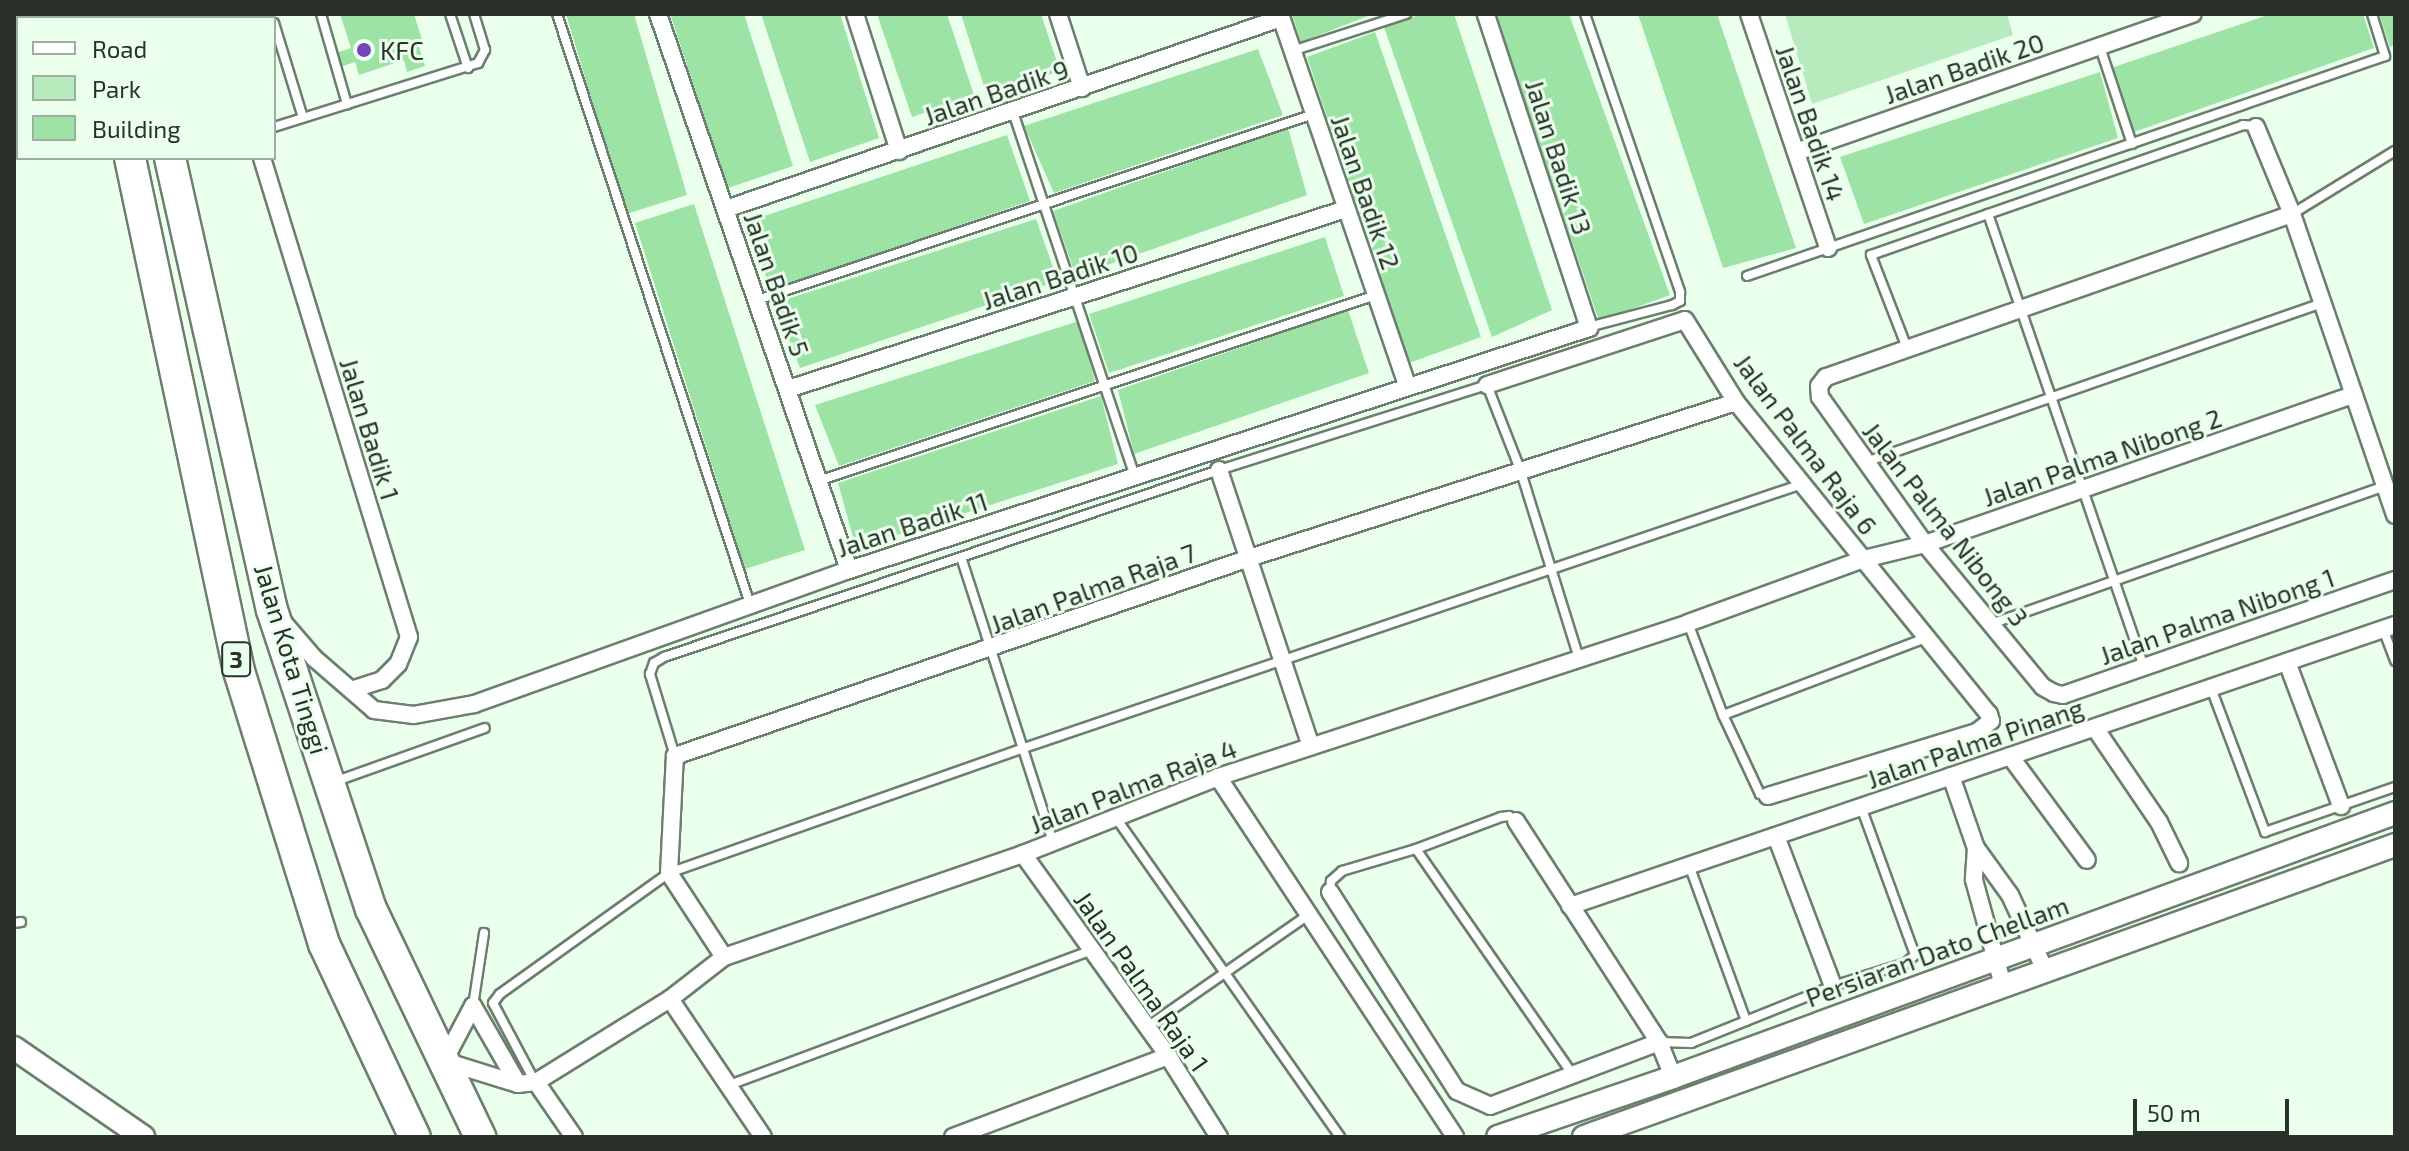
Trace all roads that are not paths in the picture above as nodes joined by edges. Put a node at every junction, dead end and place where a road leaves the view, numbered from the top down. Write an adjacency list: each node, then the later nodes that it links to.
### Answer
1 (321, 14): 21 (lane)
2 (450, 14): 19 (lane)
3 (474, 14): 19 (lane)
4 (557, 14): 72 (lane)
5 (658, 14): 35 (street, Jalan Badik 5)
6 (855, 14): 28 (street)
7 (1058, 14): 20 (street)
8 (1406, 14): 15 (lane)
9 (1486, 14): 46 (street, Jalan Badik 13)
10 (1585, 14): 46 (lane)
11 (1749, 14): 30 (street, Jalan Badik 14)
12 (2193, 14): 17 (street, Jalan Badik 20)
13 (2372, 14): 27 (lane)
14 (1280, 16): 18 (street, Jalan Badik 12); 20 (street, Jalan Badik 9)
15 (1377, 18): 18 (lane)
16 (276, 28): 24 (lane)
17 (2099, 47): 27 (lane); 30 (street, Jalan Badik 20)
18 (1292, 51): 23 (street, Jalan Badik 12)
19 (468, 68): 21 (lane)
20 (1082, 88): 22 (street, Jalan Badik 9)
21 (347, 104): 24 (lane)
22 (1013, 112): 28 (street, Jalan Badik 9); 34 (lane)
23 (1314, 114): 34 (lane); 36 (street, Jalan Badik 12)
24 (303, 118): 25 (lane)
25 (276, 126)
26 (2256, 127): 37 (lane); 38 (street)
27 (2132, 144): 39 (lane)
28 (899, 151): 35 (street, Jalan Badik 9)
29 (2395, 151): 38 (lane)
30 (1796, 152): 39 (street, Jalan Badik 14)
31 (130, 160): 141 (highway, Jalan Kota Tinggi / 3)
32 (170, 160): 73 (highway, Jalan Kota Tinggi / 3)
33 (263, 160): 85 (street, Jalan Badik 1)
34 (1044, 204): 42 (lane); 43 (lane)
35 (726, 209): 43 (street, Jalan Badik 5)
36 (1346, 209): 41 (street, Jalan Badik 12); 42 (street, Jalan Badik 10)
37 (1988, 214): 45 (lane); 47 (lane)
38 (2292, 214): 44 (street); 45 (street)
39 (1828, 248): 40 (lane)
40 (1747, 276)
41 (1376, 295): 48 (street, Jalan Badik 12); 50 (lane)
42 (1075, 296): 50 (lane); 51 (street, Jalan Badik 10)
43 (757, 300): 51 (street, Jalan Badik 5)
44 (2322, 303): 52 (street); 53 (lane)
45 (2020, 309): 47 (street); 53 (lane)
46 (1587, 321): 48 (street, Jalan Badik 11)
47 (1907, 348): 55 (street, Jalan Palma Nibong 3)
48 (1407, 385): 58 (street, Jalan Badik 11)
49 (1487, 385): 54 (street, Jalan Palma Raja 6); 56 (lane); 57 (lane)
50 (1105, 386): 58 (lane); 59 (lane)
51 (788, 389): 59 (street, Jalan Badik 5)
52 (2354, 395): 61 (street); 62 (street, Jalan Palma Nibong 2)
53 (2051, 397): 55 (lane); 62 (lane)
54 (1736, 402): 56 (street, Jalan Palma Raja 7); 60 (street, Jalan Palma Raja 6)
55 (1866, 462): 64 (street, Jalan Palma Nibong 3)
56 (1520, 469): 65 (street, Jalan Palma Raja 7); 68 (lane)
57 (1219, 470): 65 (street); 67 (lane)
58 (1135, 476): 69 (street, Jalan Badik 11)
59 (821, 480): 69 (street, Jalan Badik 5)
60 (1802, 483): 66 (street, Jalan Palma Raja 6); 68 (lane)
61 (2385, 486): 63 (street); 71 (lane)
62 (2083, 489): 64 (street, Jalan Palma Nibong 2); 71 (lane)
63 (2395, 515)
64 (1925, 544): 66 (street, Jalan Palma Nibong 2); 75 (street, Jalan Palma Nibong 3)
65 (1249, 558): 78 (street, Jalan Palma Raja 7); 80 (street)
66 (1864, 559): 74 (street, Jalan Palma Raja 4); 77 (street, Jalan Palma Raja 6)
67 (962, 560): 78 (lane); 92 (lane)
68 (1551, 569): 79 (lane); 80 (lane)
69 (849, 570): 72 (street, Jalan Badik 11)
70 (2395, 580): 83 (street, Jalan Palma Nibong 1)
71 (2114, 581): 75 (lane); 83 (lane)
72 (750, 605): 85 (street, Jalan Badik 11)
73 (272, 610): 85 (street, Jalan Badik 11); 96 (highway, Jalan Kota Tinggi / 3)
74 (1688, 623): 79 (street, Jalan Palma Raja 4); 87 (lane)
75 (1991, 624): 86 (street, Jalan Palma Nibong 3)
76 (2389, 627): 81 (lane); 82 (street, Jalan Palma Pinang)
77 (1926, 638): 87 (lane); 98 (street, Jalan Palma Raja 6)
78 (989, 650): 91 (lane); 92 (street, Jalan Palma Raja 7)
79 (1579, 659): 90 (street, Jalan Palma Raja 4)
80 (1282, 660): 90 (street); 91 (lane)
81 (2395, 661)
82 (2287, 662): 84 (street, Jalan Palma Pinang); 99 (street)
83 (2144, 667): 86 (street, Jalan Palma Nibong 1)
84 (2211, 687): 89 (street, Jalan Palma Pinang); 99 (lane)
85 (354, 689)
86 (2054, 693)
87 (1723, 715): 98 (lane)
88 (485, 728): 96 (lane)
89 (2095, 728): 93 (street, Jalan Palma Pinang); 111 (street)
90 (1311, 746): 95 (street, Jalan Palma Raja 4)
91 (1021, 749): 105 (lane); 113 (lane)
92 (675, 756): 113 (street)
93 (2010, 756): 94 (street, Jalan Palma Pinang); 110 (street)
94 (1951, 776): 100 (street, Jalan Palma Pinang); 107 (street)
95 (1218, 777): 102 (street, Jalan Palma Raja 4); 116 (street)
96 (330, 783): 133 (highway, Jalan Kota Tinggi / 3)
97 (2395, 787): 99 (lane)
98 (1768, 796)
99 (2341, 806)
100 (1861, 807): 104 (street, Jalan Palma Pinang); 125 (lane)
101 (2395, 813): 118 (street, Persiaran Dato Chellam)
102 (1115, 818): 105 (street, Jalan Palma Raja 4); 123 (lane)
103 (1516, 821): 108 (lane); 115 (street)
104 (1776, 836): 112 (street, Jalan Palma Pinang); 125 (street)
105 (1053, 842): 109 (street, Jalan Palma Raja 4)
106 (2395, 845): 122 (street, Persiaran Dato Chellam)
107 (1976, 848): 118 (street); 121 (street)
108 (1416, 849): 114 (lane); 134 (lane)
109 (1023, 854): 119 (street, Jalan Palma Raja 1); 120 (street, Jalan Palma Raja 4)
110 (2087, 860)
111 (2179, 863)
112 (1689, 865): 115 (street, Jalan Palma Pinang); 128 (lane)
113 (669, 873): 120 (street); 136 (lane)
114 (1330, 892): 134 (street)
115 (1570, 906): 130 (street)
116 (1308, 915): 123 (lane); 147 (street)
117 (484, 933): 127 (lane)
118 (2035, 944): 121 (street, Persiaran Dato Chellam); 122 (street)
119 (1092, 950): 129 (street, Jalan Palma Raja 1); 138 (lane)
120 (724, 957): 126 (street, Jalan Palma Raja 4)
121 (1993, 960): 124 (street); 135 (street, Persiaran Dato Chellam)
122 (2045, 970): 124 (street, Persiaran Dato Chellam)
123 (1225, 974): 129 (lane); 146 (lane)
124 (2003, 985): 149 (street, Persiaran Dato Chellam)
125 (1833, 986): 128 (lane)
126 (670, 999): 136 (street, Jalan Palma Raja 4); 138 (street)
127 (473, 1006): 133 (street); 137 (street)
128 (1746, 1021): 130 (lane)
129 (1147, 1027): 132 (street, Jalan Palma Raja 1)
130 (1659, 1042): 134 (street); 135 (street)
131 (14, 1048): 140 (street)
132 (1168, 1056): 144 (street); 145 (street, Jalan Palma Raja 1)
133 (444, 1061): 137 (street, Jalan Palma Raja 4); 142 (highway, Jalan Kota Tinggi / 3)
134 (1573, 1075)
135 (1673, 1077): 148 (street, Persiaran Dato Chellam)
136 (536, 1082): 137 (street, Jalan Palma Raja 4); 143 (street)
137 (518, 1084)
138 (728, 1085): 139 (street)
139 (757, 1135)
140 (143, 1137)
141 (415, 1137)
142 (480, 1137)
143 (574, 1137)
144 (953, 1137)
145 (1219, 1137)
146 (1340, 1137)
147 (1455, 1137)
148 (1498, 1137)
149 (1584, 1137)

